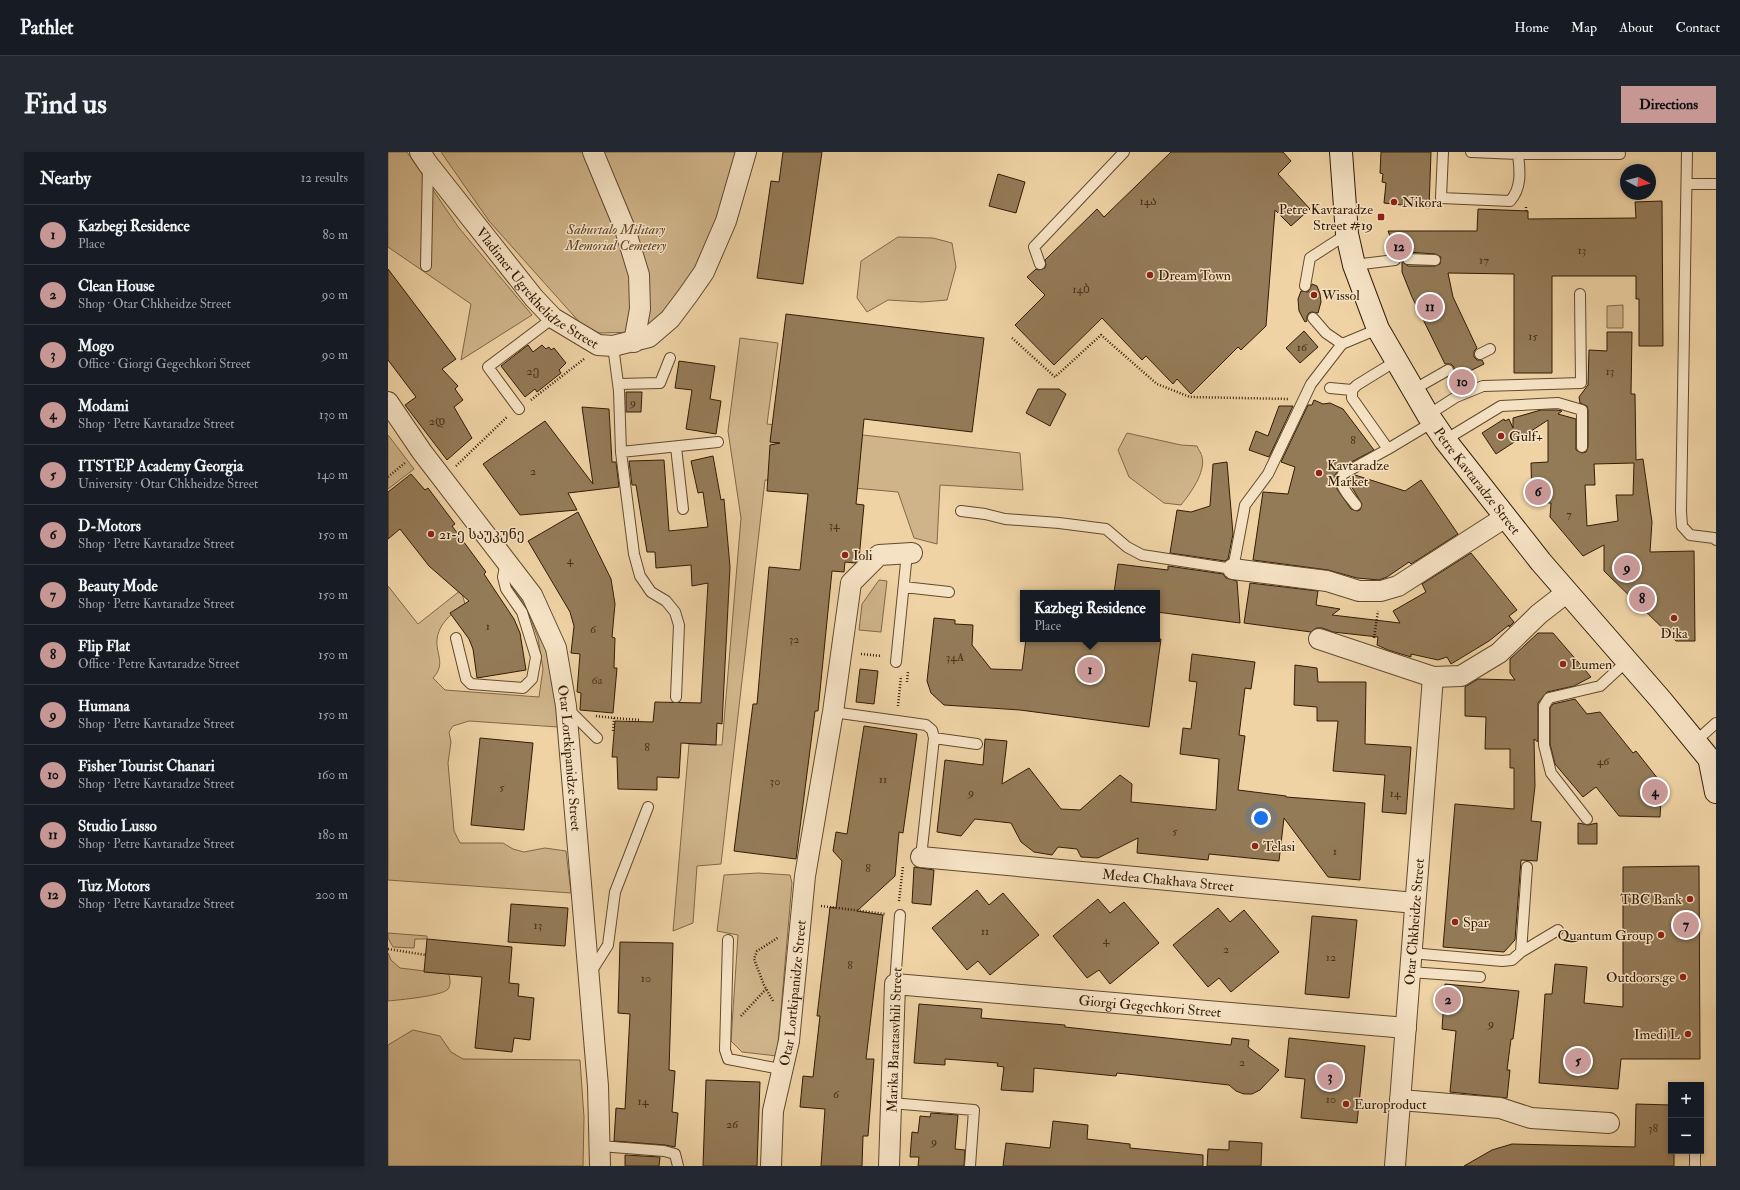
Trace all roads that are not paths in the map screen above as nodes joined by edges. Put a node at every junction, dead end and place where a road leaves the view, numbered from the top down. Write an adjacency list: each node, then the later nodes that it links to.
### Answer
1 (594, 152): 25 (street)
2 (746, 152): 25 (street, Vladimer Ugrekhelidze Street)
3 (1124, 152): 17 (lane)
4 (1341, 152): 13 (main road, Petre Kavtaradze Street)
5 (1443, 152): 8 (lane)
6 (1471, 152): 8 (lane)
7 (1687, 152): 11 (lane)
8 (1518, 154): 9 (lane)
9 (1620, 154)
10 (424, 158): 19 (lane); 22 (street, Vladimer Ugrekhelidze Street)
11 (1687, 184): 12 (lane); 50 (lane)
12 (1716, 184)
13 (1347, 234): 18 (main road, Petre Kavtaradze Street); 20 (lane)
14 (1408, 259): 16 (lane)
15 (1395, 260): 18 (lane)
16 (1435, 260)
17 (1040, 264)
18 (1354, 265): 24 (main road, Petre Kavtaradze Street)
19 (426, 266)
20 (1305, 286)
21 (1580, 294): 39 (lane)
22 (553, 318): 27 (street, Vladimer Ugrekhelidze Street); 38 (lane)
23 (1312, 318): 26 (lane)
24 (1378, 329): 26 (lane); 31 (main road, Petre Kavtaradze Street)
25 (634, 342): 27 (street, Vladimer Ugrekhelidze Street)
26 (1342, 344): 53 (lane)
27 (606, 345): 33 (lane)
28 (1490, 349): 29 (lane)
29 (1480, 354)
30 (670, 358): 33 (lane)
31 (1396, 361): 35 (lane); 36 (main road, Petre Kavtaradze Street)
32 (1448, 370): 36 (lane)
33 (618, 384): 45 (lane)
34 (1330, 388): 35 (lane)
35 (1352, 390): 44 (lane)
36 (1413, 390): 39 (main road, Petre Kavtaradze Street)
37 (388, 402): 52 (street, Otar Lortkipanidze Street)
38 (519, 408)
39 (1430, 419): 40 (main road, Petre Kavtaradze Street); 44 (lane)
40 (1445, 440): 43 (lane); 49 (main road, Petre Kavtaradze Street)
41 (718, 442): 42 (lane)
42 (676, 447): 45 (lane); 47 (lane)
43 (1582, 447)
44 (1388, 449): 46 (lane)
45 (621, 452): 62 (lane)
46 (1356, 505)
47 (683, 509)
48 (961, 511): 53 (lane)
49 (1504, 518): 53 (street); 56 (main road, Petre Kavtaradze Street)
50 (1716, 540)
51 (909, 553): 54 (lane); 64 (street, Otar Lortkipanidze Street)
52 (506, 561): 57 (lane); 63 (street, Otar Lortkipanidze Street)
53 (1233, 569)
54 (904, 587): 55 (lane); 60 (lane)
55 (949, 592)
56 (1566, 593): 59 (main road, Petre Kavtaradze Street); 61 (street)
57 (456, 638)
58 (1319, 639): 61 (street)
59 (1627, 661): 68 (main road, Petre Kavtaradze Street); 73 (lane)
60 (898, 663)
61 (1433, 677): 76 (street, Otar Chkheidze Street)
62 (676, 697)
63 (566, 706): 66 (lane); 82 (street, Otar Lortkipanidze Street)
64 (833, 712): 67 (lane); 86 (street, Otar Lortkipanidze Street)
65 (1716, 723): 68 (lane)
66 (597, 738)
67 (934, 738): 69 (lane); 74 (lane)
68 (1695, 742): 70 (main road, Petre Kavtaradze Street)
69 (977, 744)
70 (1713, 764): 71 (main road, Petre Kavtaradze Street)
71 (1716, 792)
72 (648, 807): 82 (lane)
73 (1587, 819)
74 (921, 857): 76 (street, Medea Chakhava Street)
75 (1527, 867): 80 (lane)
76 (1416, 903): 81 (street, Otar Chkheidze Street)
77 (898, 915): 84 (lane, Marika Baratasvhili Street)
78 (1558, 930): 80 (lane)
79 (728, 940): 86 (lane)
80 (1521, 952): 81 (lane)
81 (1411, 963): 83 (lane); 85 (street, Otar Chkheidze Street)
82 (588, 975): 90 (street, Otar Lortkipanidze Street)
83 (1480, 977)
84 (895, 984): 85 (street, Giorgi Gegechkori Street); 88 (street, Marika Baratasvhili Street)
85 (1406, 1028): 87 (street, Otar Chkheidze Street)
86 (782, 1072): 94 (street, Otar Lortkipanidze Street)
87 (1400, 1100): 89 (street); 97 (street, Otar Chkheidze Street)
88 (891, 1103): 95 (street, Marika Baratasvhili Street); 96 (lane)
89 (1609, 1123)
90 (600, 1146): 92 (street, Otar Lortkipanidze Street); 93 (lane)
91 (1695, 1154): 98 (lane)
92 (600, 1166)
93 (678, 1166)
94 (771, 1166)
95 (889, 1166)
96 (970, 1166)
97 (1395, 1166)
98 (1695, 1166)

